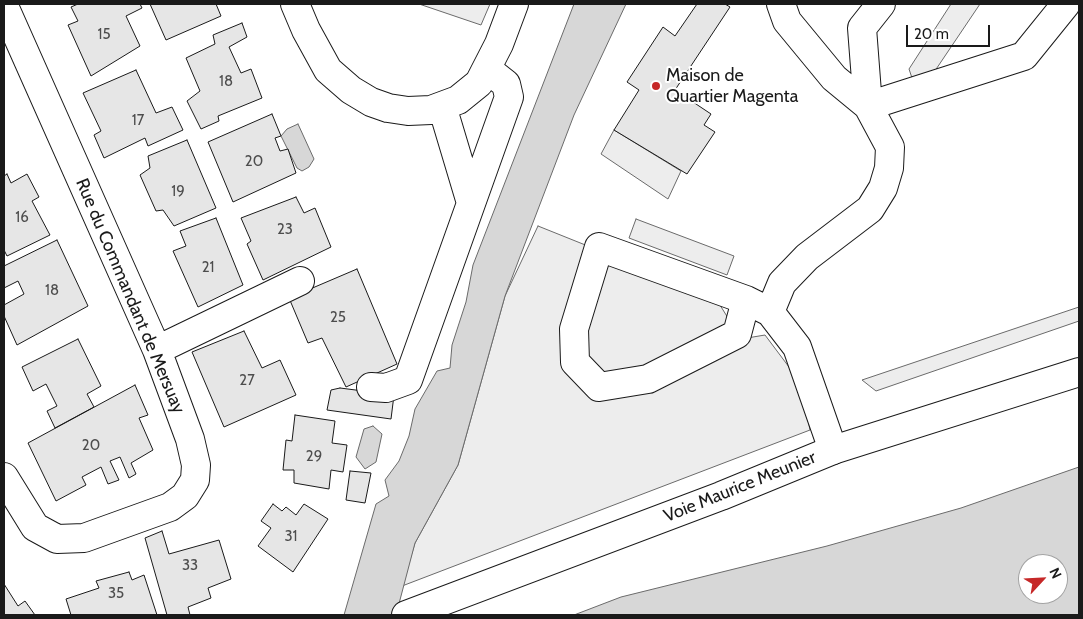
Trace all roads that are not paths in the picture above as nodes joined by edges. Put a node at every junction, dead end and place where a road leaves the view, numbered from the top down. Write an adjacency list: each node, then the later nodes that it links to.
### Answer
1 (295, 4): 8 (street)
2 (514, 4): 7 (street)
3 (781, 4): 9 (street)
4 (881, 4): 9 (street)
5 (1066, 4): 9 (street)
6 (4, 6): 14 (street, Rue du Commandant de Mersuay)
7 (487, 69): 8 (street); 10 (street)
8 (442, 106): 10 (street)
9 (868, 106): 13 (street)
10 (471, 203): 16 (street)
11 (300, 281): 14 (street)
12 (746, 300): 12 (street); 13 (street)
13 (770, 312): 17 (street)
14 (157, 350): 18 (street, Rue du Commandant de Mersuay)
15 (1079, 372): 17 (street, Voie Maurice Meunier)
16 (371, 387)
17 (833, 450): 19 (street, Voie Maurice Meunier)
18 (4, 477)
19 (406, 615)

